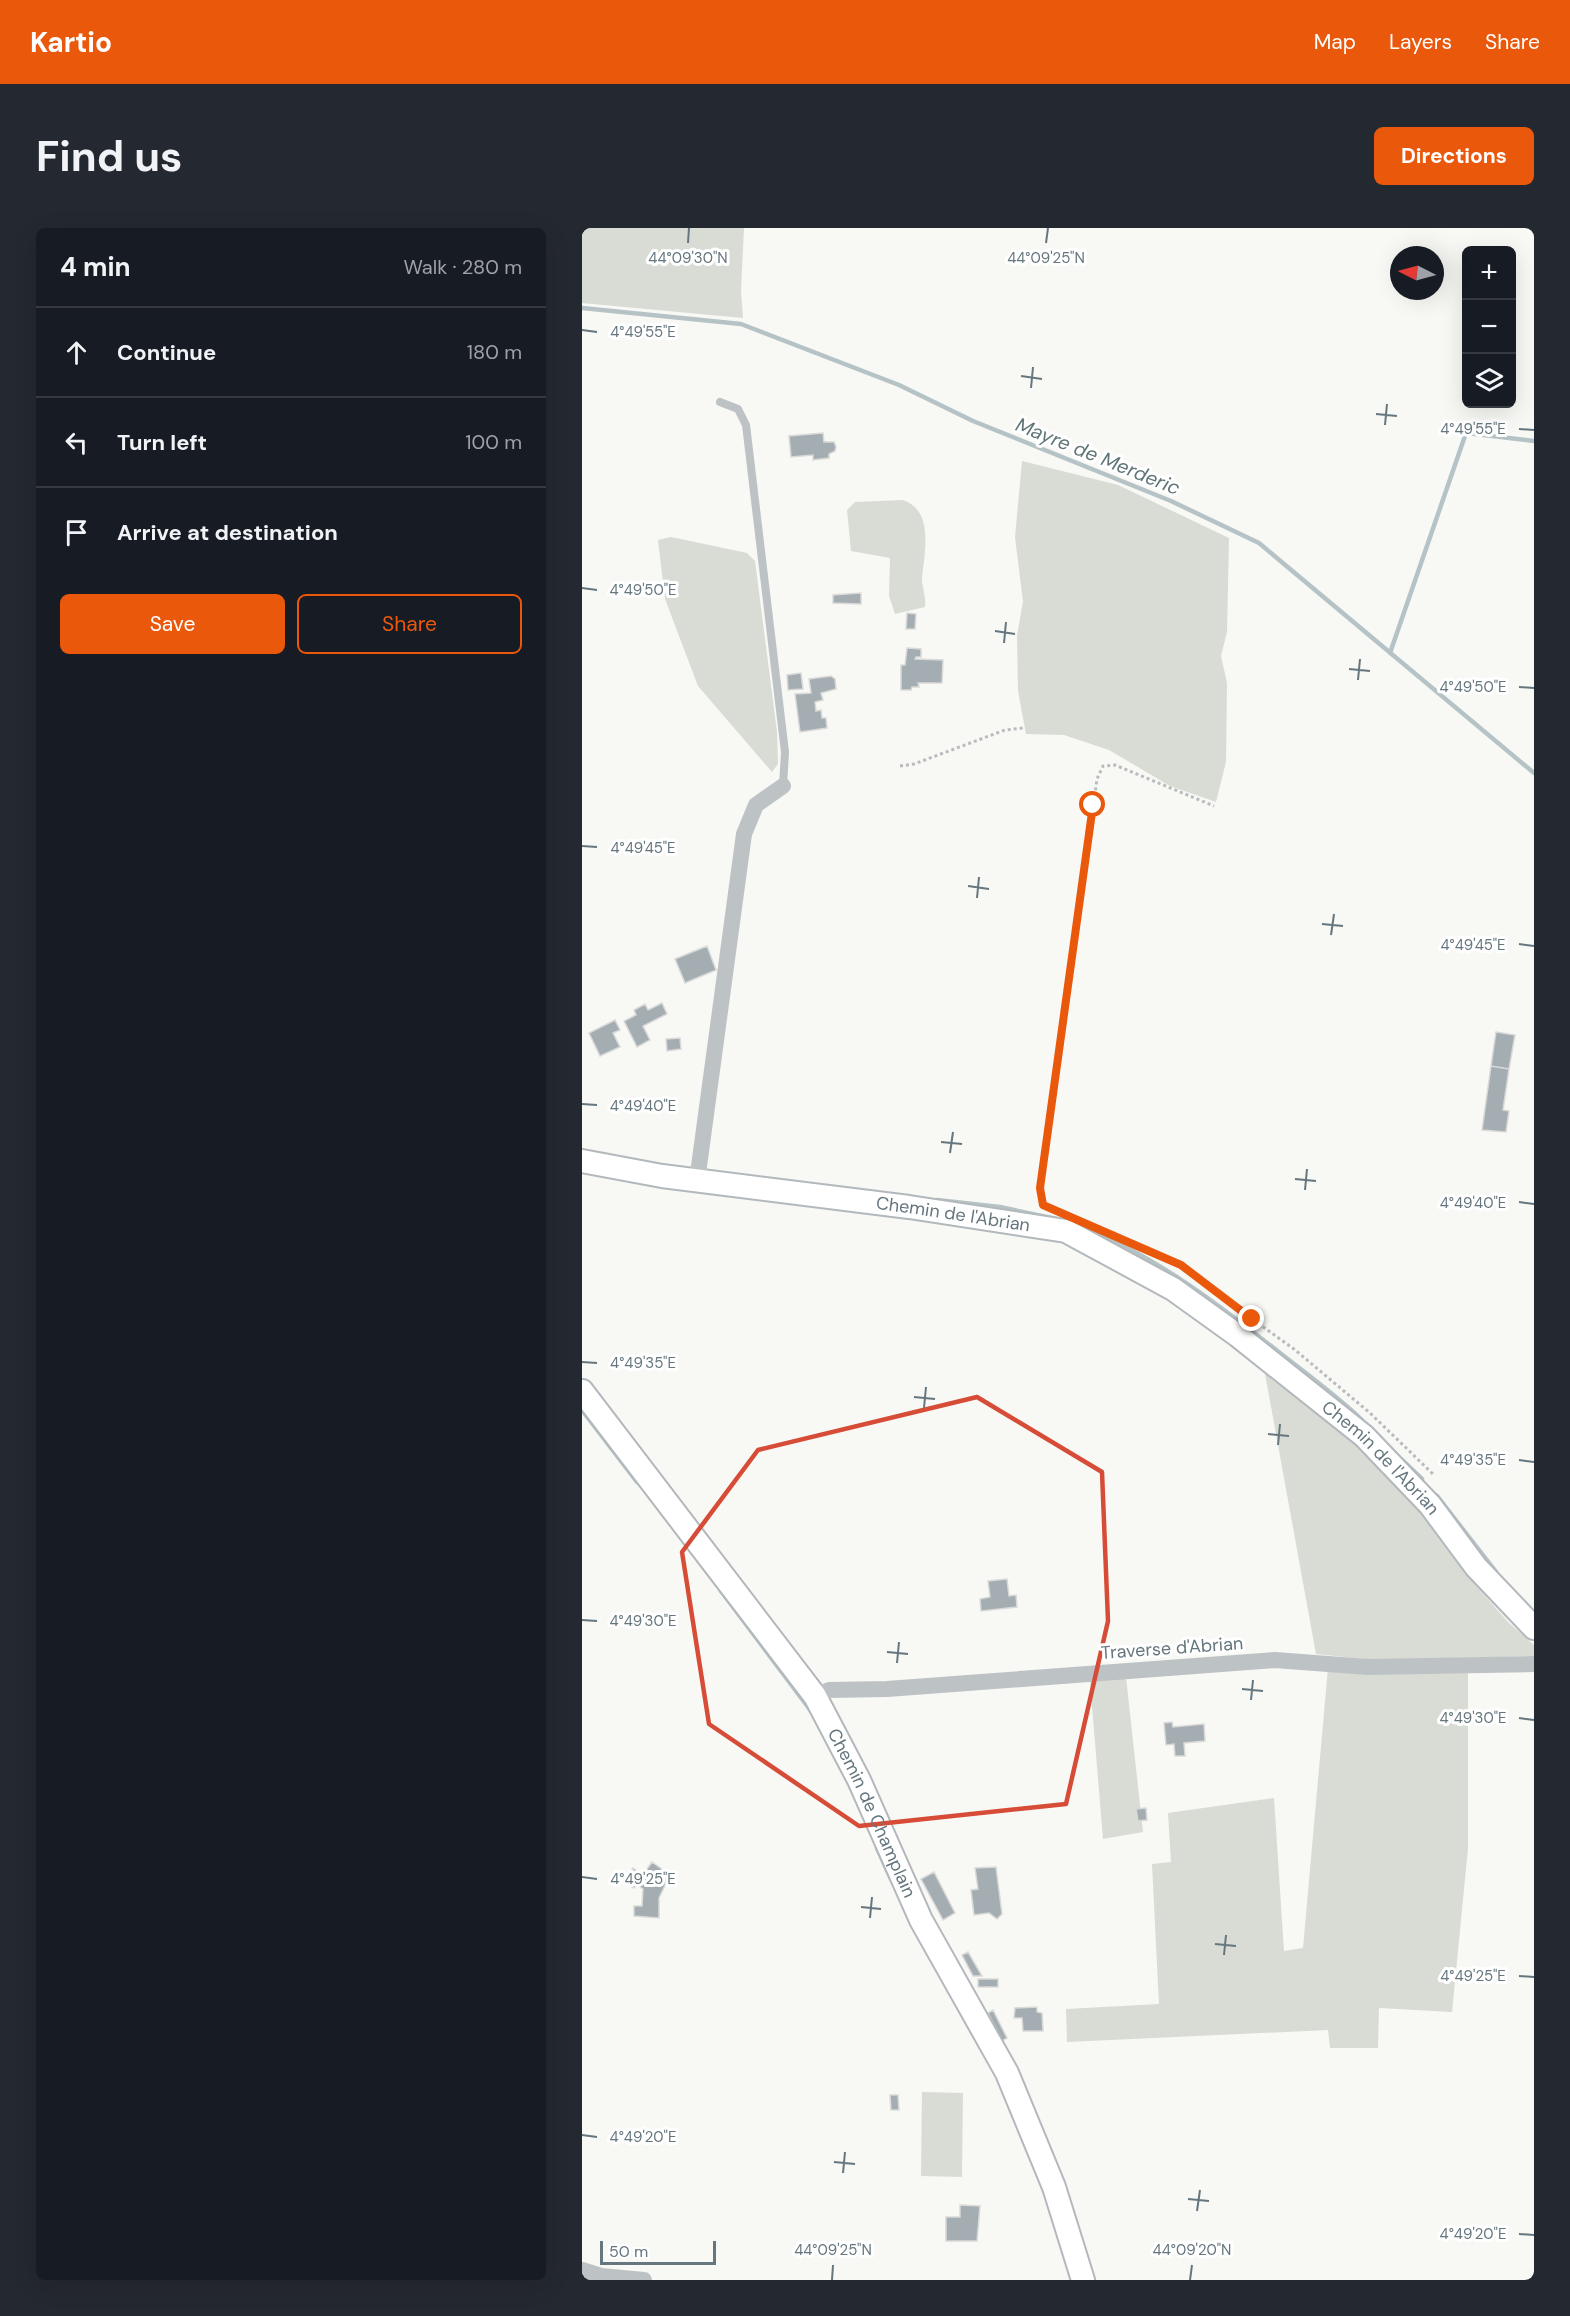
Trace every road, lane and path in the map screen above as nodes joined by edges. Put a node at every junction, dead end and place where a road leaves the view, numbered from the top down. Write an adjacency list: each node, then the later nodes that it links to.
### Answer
1 (720, 402): 4 (lane)
2 (1023, 728): 3 (path)
3 (900, 766)
4 (783, 786): 7 (street)
5 (1214, 806): 8 (path)
6 (582, 1161): 7 (street, Chemin de l'Abrian)
7 (697, 1181): 12 (street, Chemin de l'Abrian)
8 (1050, 1210)
9 (1126, 1241): 11 (path)
10 (582, 1391): 14 (street, Chemin de Champlain)
11 (1434, 1475)
12 (1534, 1628)
13 (1534, 1665): 14 (street, Traverse d'Abrian)
14 (815, 1696): 17 (street, Chemin de Champlain)
15 (582, 2270): 16 (street)
16 (644, 2280)
17 (1083, 2280)

